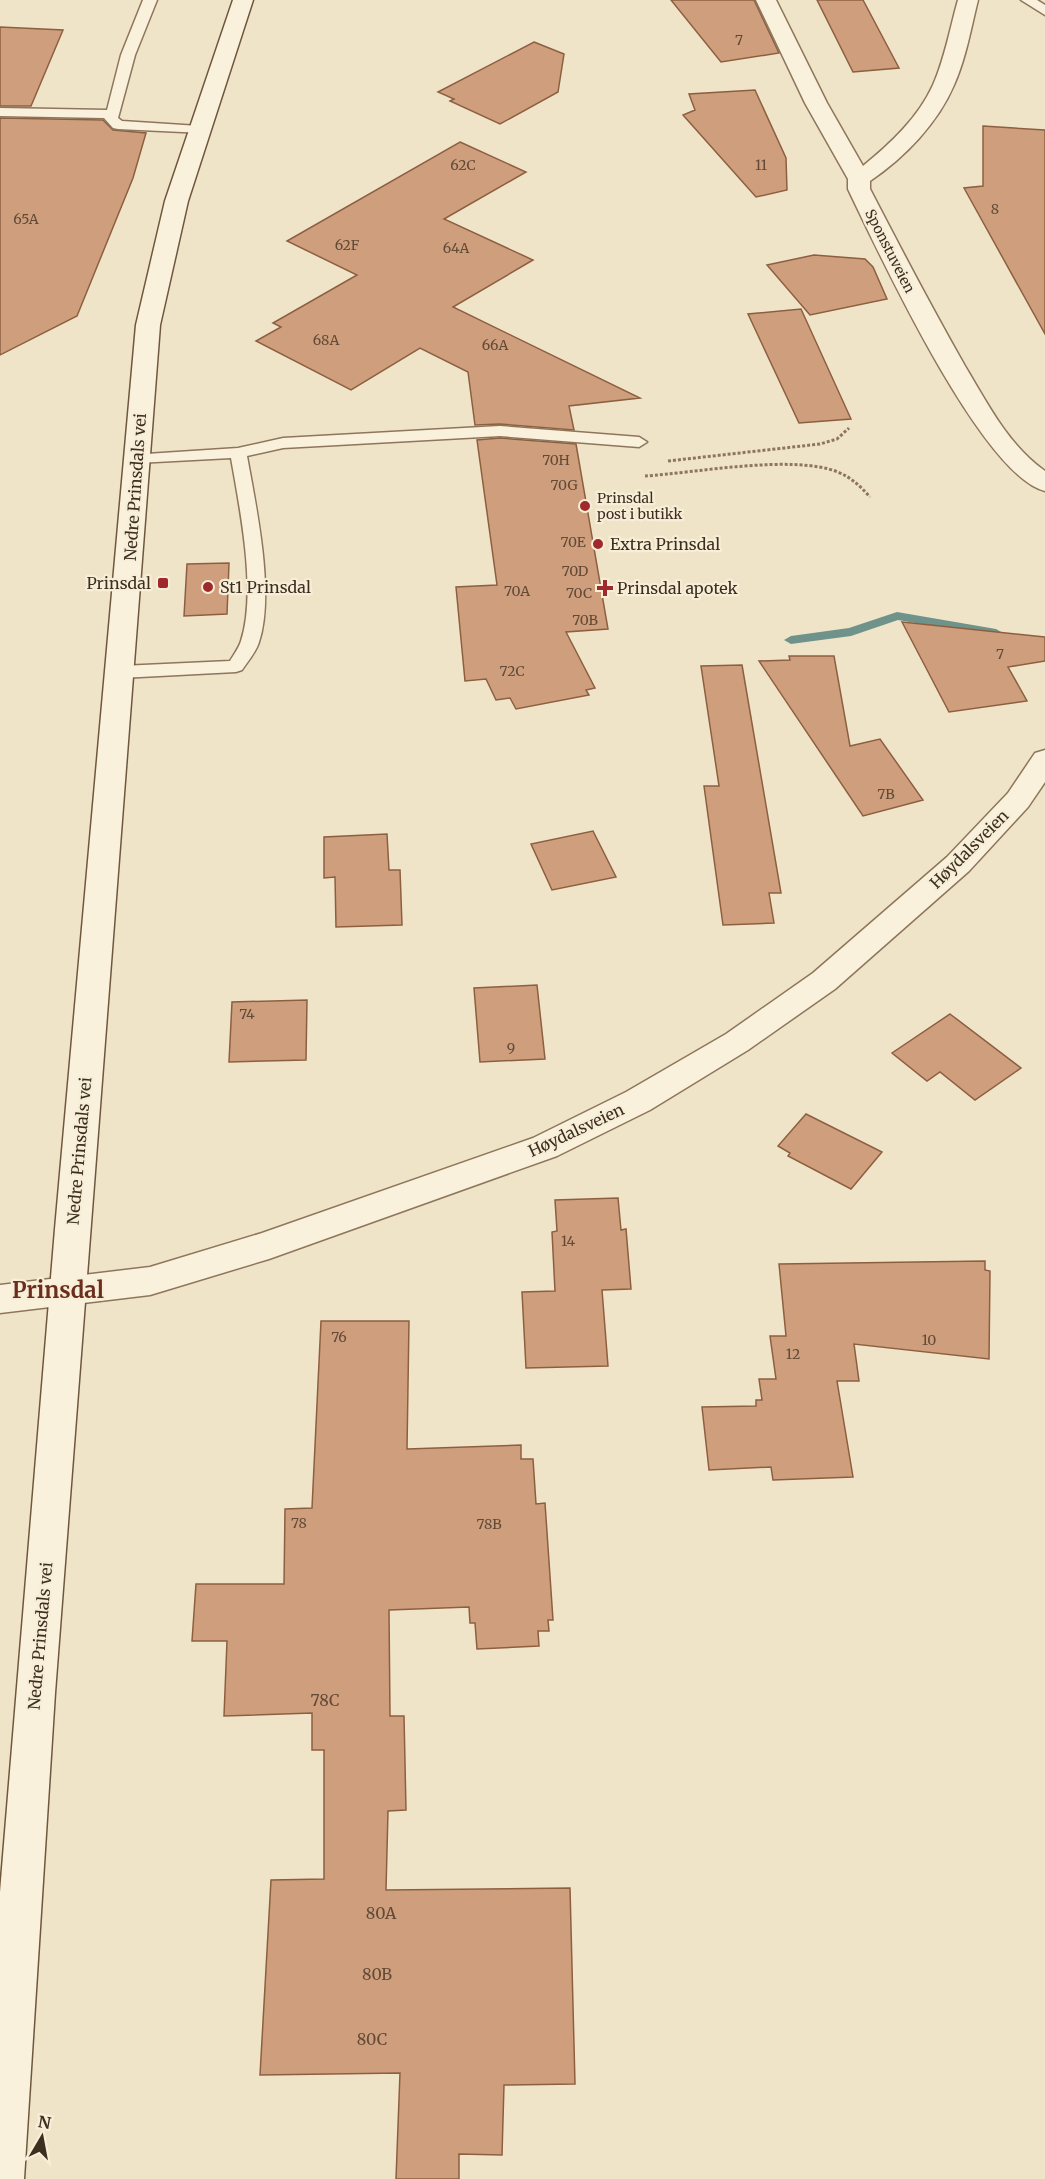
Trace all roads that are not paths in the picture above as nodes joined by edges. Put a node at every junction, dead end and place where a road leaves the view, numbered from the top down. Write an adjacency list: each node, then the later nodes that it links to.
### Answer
1 (150, 0): 8 (lane)
2 (243, 0): 9 (main road, Nedre Prinsdals vei)
3 (766, 0): 10 (main road, Sponstuveien)
4 (968, 0): 10 (main road)
5 (1028, 0): 6 (lane)
6 (1045, 11)
7 (0, 112): 8 (lane)
8 (112, 114): 9 (lane)
9 (199, 130): 13 (main road, Nedre Prinsdals vei)
10 (860, 179): 14 (main road, Sponstuveien)
11 (639, 442): 12 (lane)
12 (238, 453): 13 (lane); 15 (lane)
13 (137, 458): 15 (main road, Nedre Prinsdals vei)
14 (1045, 483)
15 (121, 672): 17 (main road, Nedre Prinsdals vei)
16 (1045, 760): 17 (main road, Høydalsveien)
17 (67, 1292): 18 (main road, Høydalsveien); 19 (main road, Nedre Prinsdals vei)
18 (0, 1299)
19 (1, 2179)

